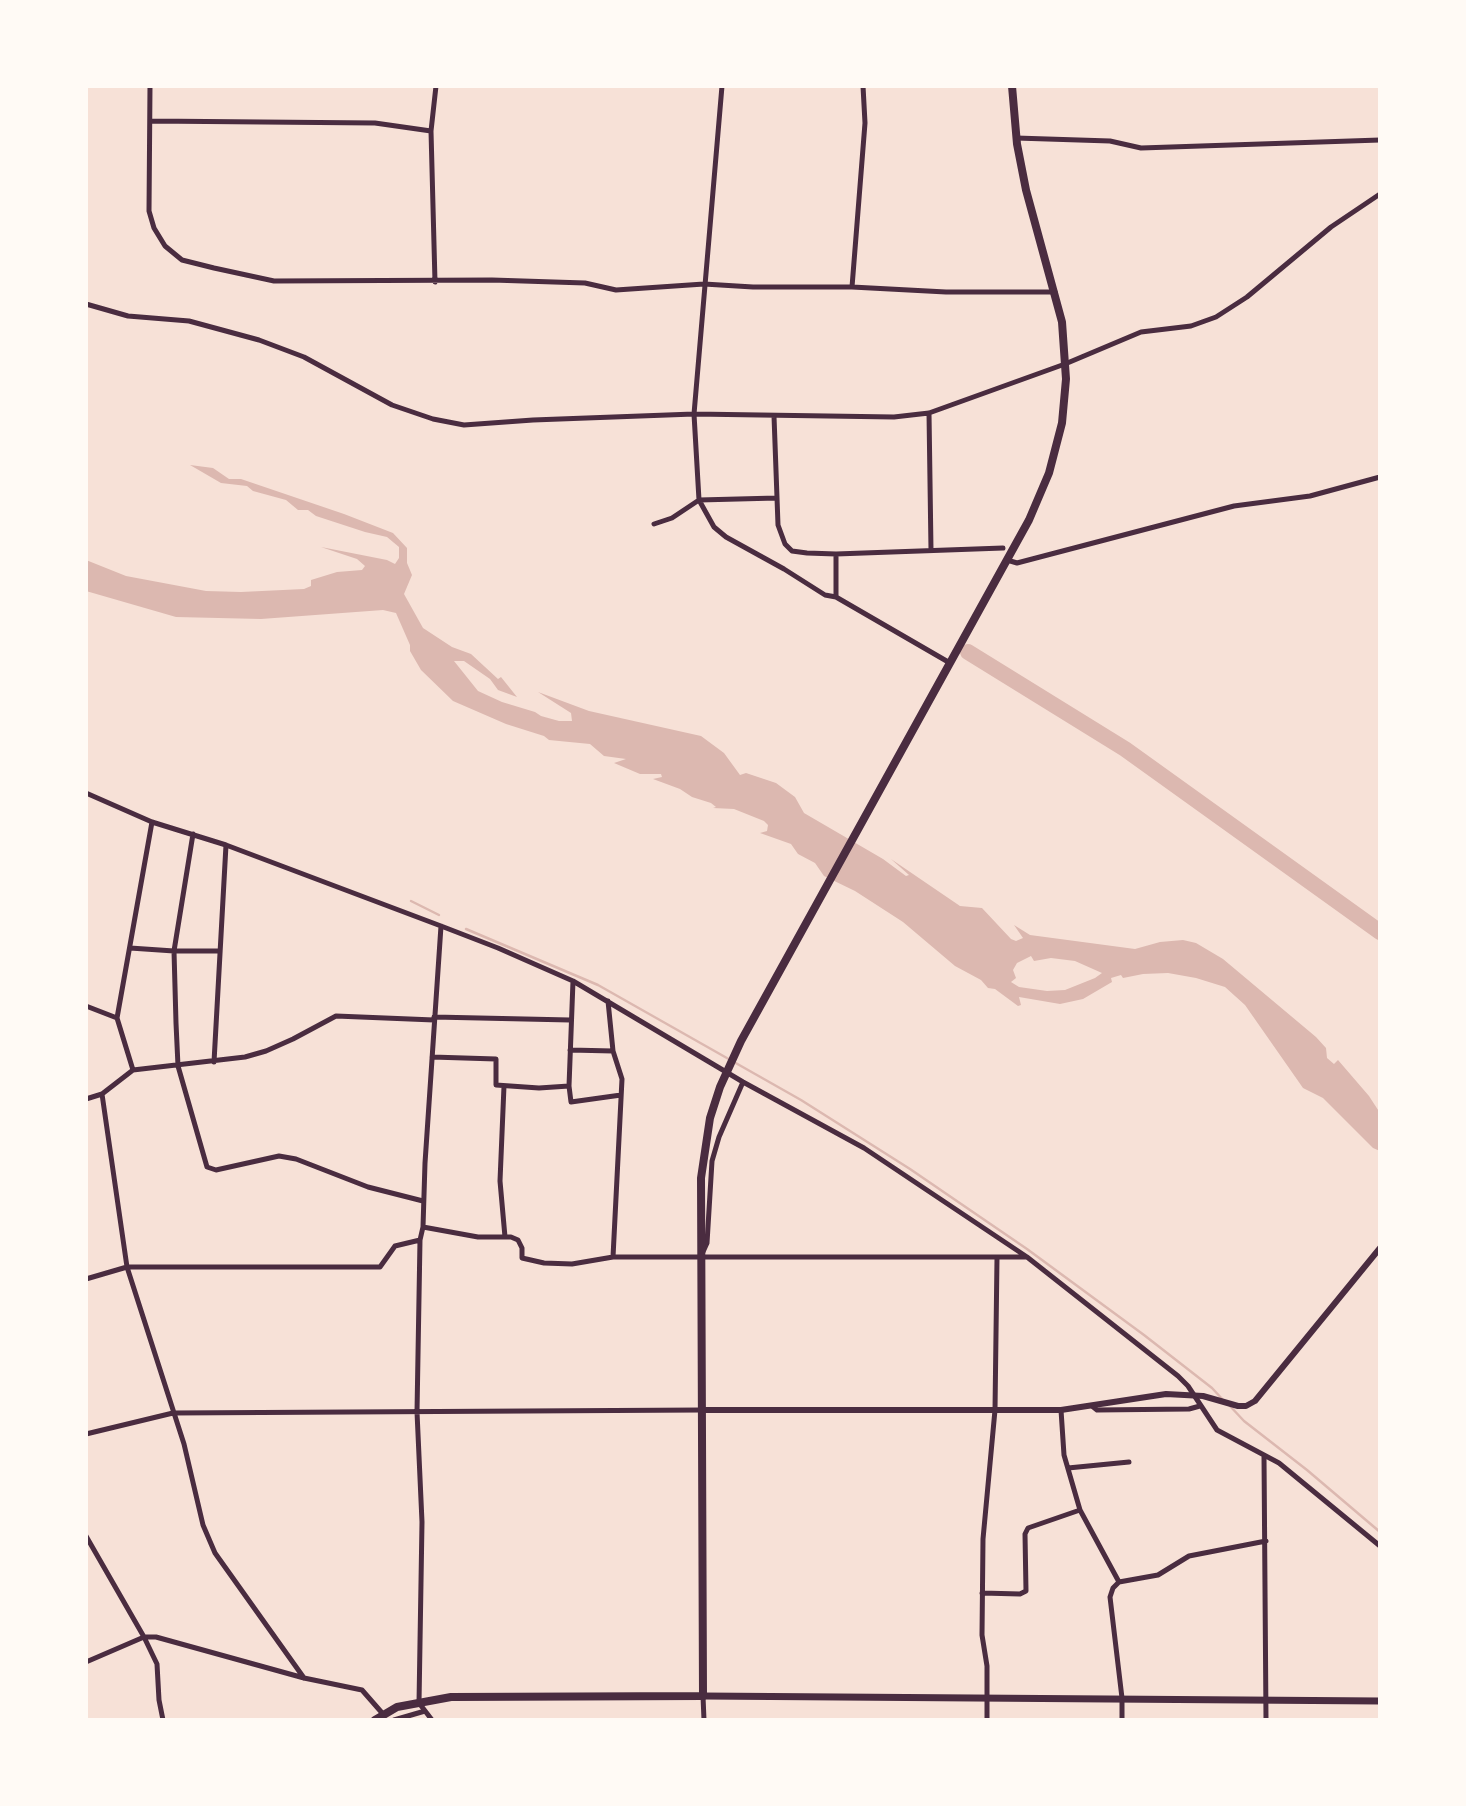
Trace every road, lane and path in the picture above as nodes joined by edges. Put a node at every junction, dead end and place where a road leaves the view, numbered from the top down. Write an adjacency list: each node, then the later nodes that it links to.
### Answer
1 (150, 86): 6 (street)
2 (436, 86): 7 (street)
3 (722, 86): 12 (street)
4 (863, 86): 13 (street)
5 (1012, 86): 8 (main road)
6 (150, 121): 7 (street); 11 (street)
7 (430, 131): 11 (street)
8 (1016, 138): 9 (street); 14 (main road)
9 (1380, 140)
10 (1380, 194): 16 (street)
11 (435, 282): 12 (street)
12 (704, 284): 13 (street); 18 (street)
13 (852, 287): 14 (street)
14 (1055, 292): 16 (main road)
15 (86, 304): 18 (street)
16 (1065, 364): 17 (street); 27 (main road)
17 (929, 413): 19 (street); 25 (street)
18 (694, 414): 19 (street); 22 (street)
19 (774, 416): 21 (street)
20 (1380, 477): 27 (street)
21 (777, 498): 22 (street); 26 (street)
22 (699, 500): 23 (street); 28 (street)
23 (654, 524)
24 (1003, 548): 25 (street)
25 (931, 551): 26 (street)
26 (836, 554): 28 (street)
27 (1007, 560): 29 (main road)
28 (836, 597): 29 (street)
29 (950, 663): 62 (main road)
30 (86, 793): 31 (street)
31 (152, 822): 32 (street); 35 (street)
32 (193, 834): 33 (street); 36 (street)
33 (226, 845): 34 (street); 37 (street)
34 (441, 926): 38 (street); 42 (street)
35 (130, 948): 36 (street); 41 (street)
36 (174, 951): 37 (street); 48 (street)
37 (220, 951): 47 (street)
38 (573, 981): 39 (street); 43 (street)
39 (608, 1001): 45 (street); 50 (street)
40 (86, 1006): 41 (street)
41 (117, 1018): 49 (street)
42 (434, 1018): 43 (street); 46 (street); 47 (street)
43 (570, 1020): 44 (street)
44 (570, 1050): 45 (street); 52 (street)
45 (613, 1051): 54 (street)
46 (432, 1057): 51 (street); 56 (street)
47 (214, 1062): 48 (street)
48 (178, 1066): 49 (street); 56 (street)
49 (133, 1070): 53 (street)
50 (743, 1082): 62 (street); 63 (street)
51 (504, 1086): 52 (street); 58 (street)
52 (569, 1086): 54 (street)
53 (102, 1094): 55 (street); 65 (street)
54 (621, 1095): 61 (street)
55 (86, 1099)
56 (423, 1201): 57 (street)
57 (423, 1227): 58 (street); 59 (street)
58 (505, 1237): 61 (street)
59 (420, 1240): 65 (street); 72 (street)
60 (1380, 1248): 67 (street)
61 (613, 1257): 62 (street)
62 (701, 1257): 64 (street); 69 (main road)
63 (1027, 1257): 64 (street); 68 (street)
64 (997, 1258): 70 (street)
65 (127, 1267): 66 (street); 73 (street)
66 (86, 1279)
67 (1092, 1406): 68 (street); 71 (street)
68 (1200, 1406): 75 (street)
69 (702, 1410): 70 (street); 72 (street); 87 (main road)
70 (995, 1410): 71 (street); 83 (street)
71 (1061, 1410): 77 (street)
72 (417, 1412): 73 (street); 92 (street)
73 (173, 1413): 74 (street); 86 (street)
74 (86, 1434)
75 (1264, 1456): 80 (street); 81 (street)
76 (1129, 1462): 77 (street)
77 (1068, 1468): 78 (street)
78 (1080, 1510): 82 (street); 83 (street)
79 (86, 1536): 84 (street)
80 (1266, 1541): 82 (street); 90 (street)
81 (1380, 1546)
82 (1119, 1582): 89 (street)
83 (982, 1592): 88 (street)
84 (144, 1637): 85 (street); 86 (street); 95 (street)
85 (86, 1662)
86 (304, 1678): 94 (street)
87 (703, 1696): 88 (main road); 92 (main road); 98 (street)
88 (987, 1698): 89 (main road); 99 (street)
89 (1122, 1698): 90 (main road); 100 (street)
90 (1266, 1699): 91 (main road); 101 (street)
91 (1380, 1700)
92 (419, 1703): 93 (street); 94 (main road)
93 (425, 1711): 96 (street); 97 (street)
94 (379, 1717)
95 (163, 1720)
96 (394, 1720)
97 (432, 1720)
98 (704, 1720)
99 (987, 1720)
100 (1122, 1720)
101 (1266, 1720)

